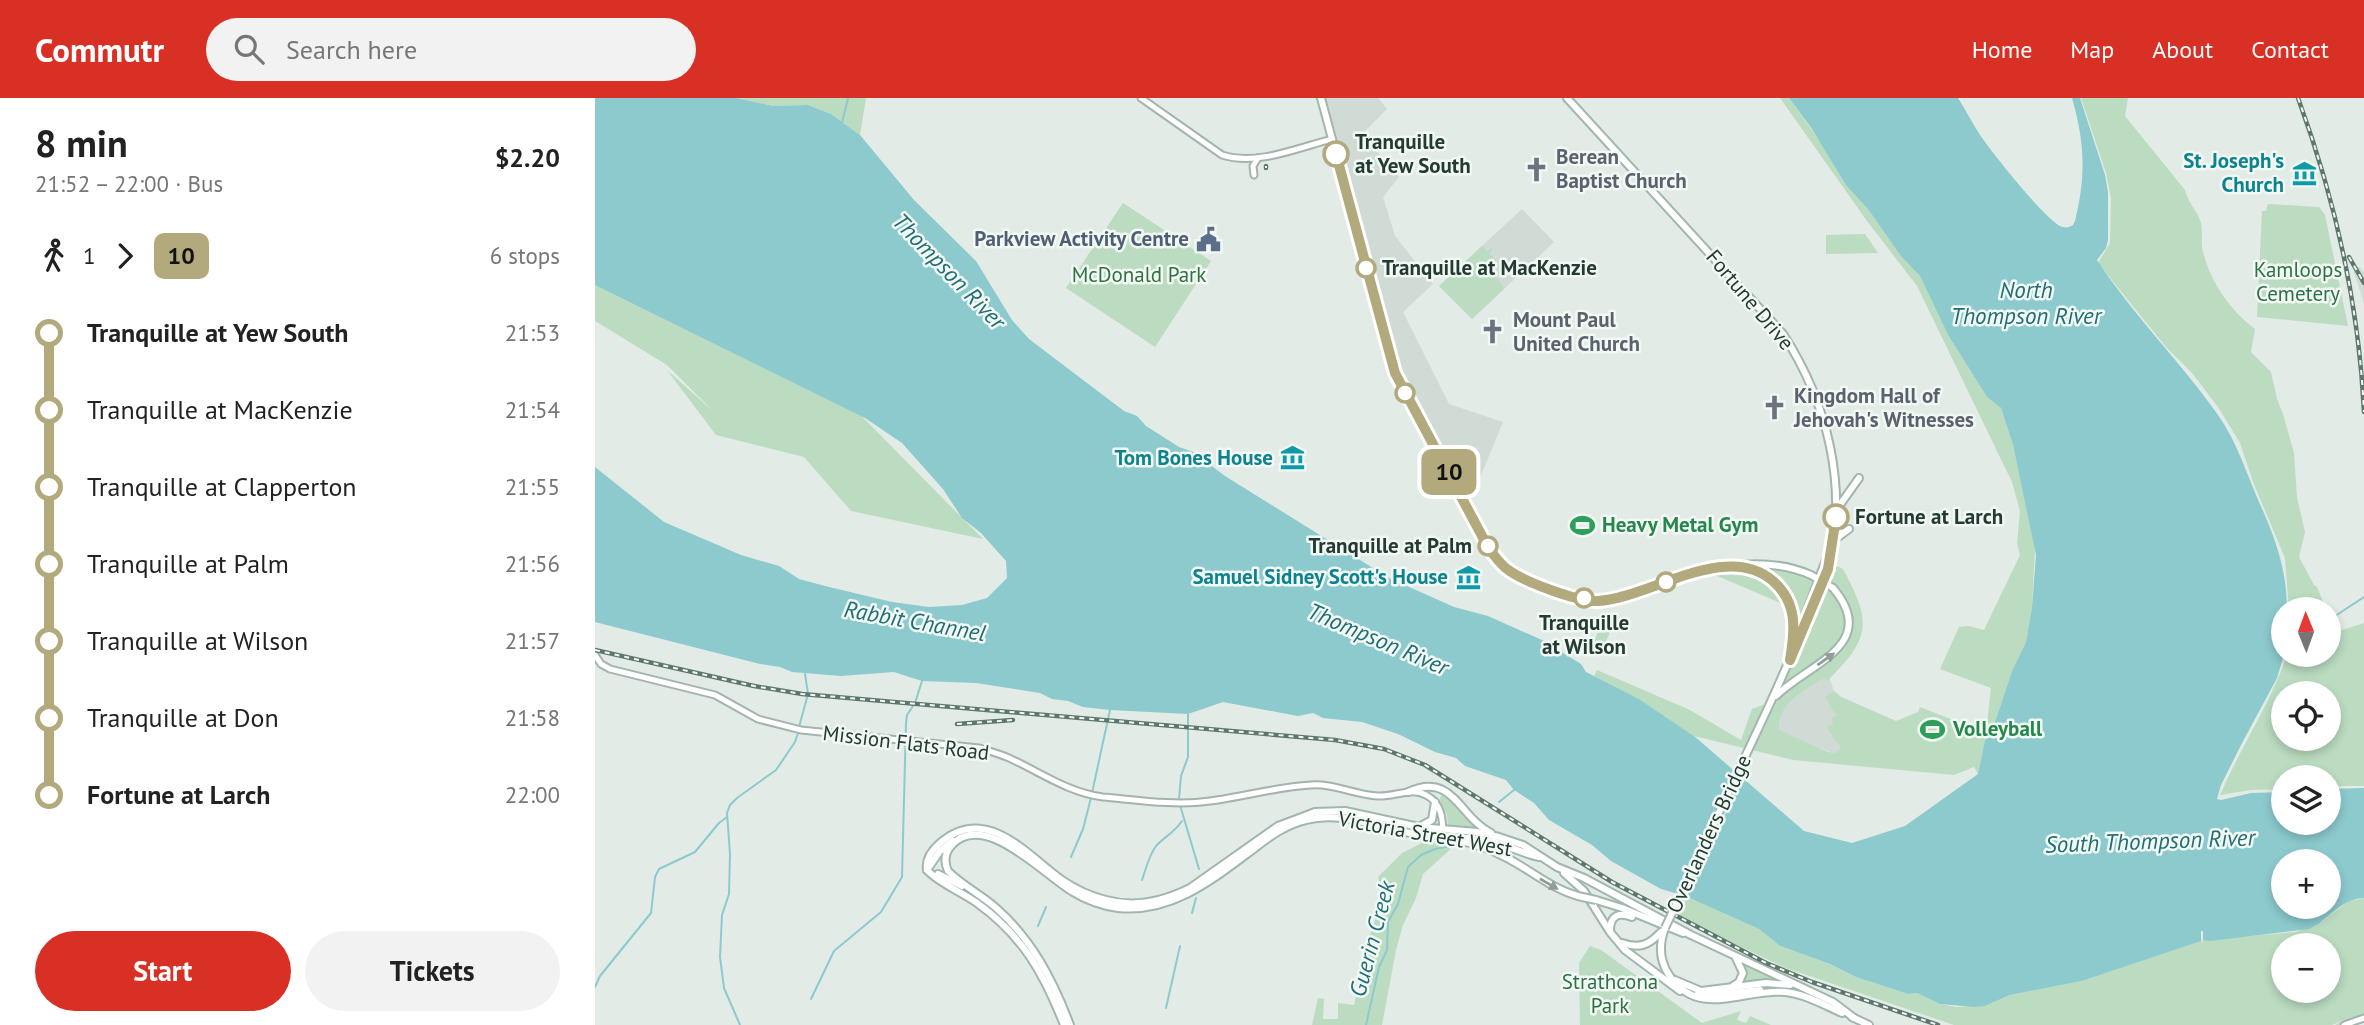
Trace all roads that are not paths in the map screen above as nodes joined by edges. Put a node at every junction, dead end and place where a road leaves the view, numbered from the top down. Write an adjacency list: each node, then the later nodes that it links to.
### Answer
1 (1141, 98): 5 (street)
2 (1321, 98): 4 (main road)
3 (1567, 98): 8 (main road, Fortune Drive)
4 (1332, 139): 5 (street); 11 (main road)
5 (1258, 158): 6 (street)
6 (1254, 175)
7 (1859, 478): 8 (main road)
8 (1836, 511): 10 (main road, Fortune Drive)
9 (1849, 529): 10 (main road)
10 (1833, 543): 13 (main road, Fortune Drive)
11 (1735, 566): 13 (main road); 14 (main road, one-way to 11, bridge)
12 (595, 655): 16 (street, Mission Flats Road)
13 (1790, 660): 14 (main road, Fortune Drive)
14 (1772, 700): 15 (main road, Fortune Drive)
15 (1767, 710): 30 (main road, Overlanders Bridge, bridge)
16 (1408, 792): 17 (main road); 18 (street, Mission Flats Road)
17 (1450, 793): 18 (main road); 21 (main road)
18 (1434, 801): 19 (main road); 20 (street)
19 (1419, 827): 20 (main road, Victoria Street West); 25 (main road, Victoria Street West)
20 (1443, 833): 21 (main road, Victoria Street West); 22 (main road, Victoria Street West); 23 (main road, Victoria Street West); 29 (main road, one-way to 29, bridge)
21 (1499, 837): 23 (main road, Victoria Street West)
22 (958, 839): 25 (main road); 28 (main road)
23 (1540, 857): 24 (main road, Victoria Street West)
24 (1557, 867): 31 (main road, Victoria Street West); 32 (main road, Victoria Street West)
25 (927, 870): 26 (main road); 28 (main road)
26 (936, 878): 27 (main road); 41 (main road)
27 (924, 879)
28 (971, 889): 42 (main road)
29 (1654, 922): 31 (main road); 32 (main road)
30 (1665, 928): 33 (main road); 35 (main road, Overlanders Bridge)
31 (1610, 933): 33 (main road, Victoria Street West)
32 (1691, 936): 34 (main road, Victoria Street West)
33 (1619, 943): 38 (main road, Victoria Street West)
34 (1734, 956): 36 (main road, Victoria Street West); 37 (main road)
35 (1672, 978): 37 (main road); 38 (main road); 39 (main road)
36 (1796, 985): 37 (main road); 39 (main road, Victoria Street West)
37 (1731, 987)
38 (1690, 995): 39 (main road, Victoria Street West)
39 (1851, 1016): 43 (main road, Victoria Street West)
40 (2364, 1020): 44 (street)
41 (1064, 1025)
42 (1070, 1025)
43 (1869, 1025)
44 (2345, 1025)

